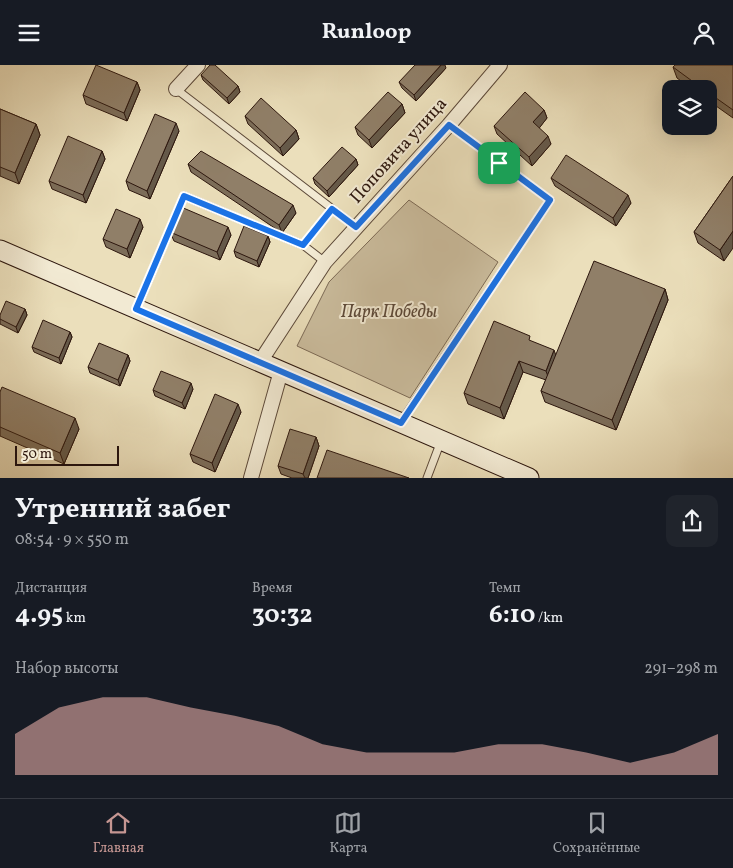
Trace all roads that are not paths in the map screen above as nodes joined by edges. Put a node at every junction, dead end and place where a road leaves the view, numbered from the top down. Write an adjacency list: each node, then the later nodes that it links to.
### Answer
1 (198, 65): 3 (street)
2 (500, 65): 4 (street, Поповича улица)
3 (176, 89): 5 (lane)
4 (449, 125): 6 (street, Поповича улица); 13 (lane)
5 (332, 209): 6 (lane); 7 (lane)
6 (356, 227): 9 (street, Поповича улица)
7 (303, 245): 9 (lane); 10 (lane)
8 (0, 251): 10 (street)
9 (325, 262): 11 (street, Поповича улица)
10 (136, 309): 11 (street)
11 (260, 362): 12 (street)
12 (280, 371): 13 (street); 15 (street)
13 (401, 423): 14 (street)
14 (442, 440): 16 (lane); 17 (street)
15 (251, 478)
16 (427, 478)
17 (529, 478)

